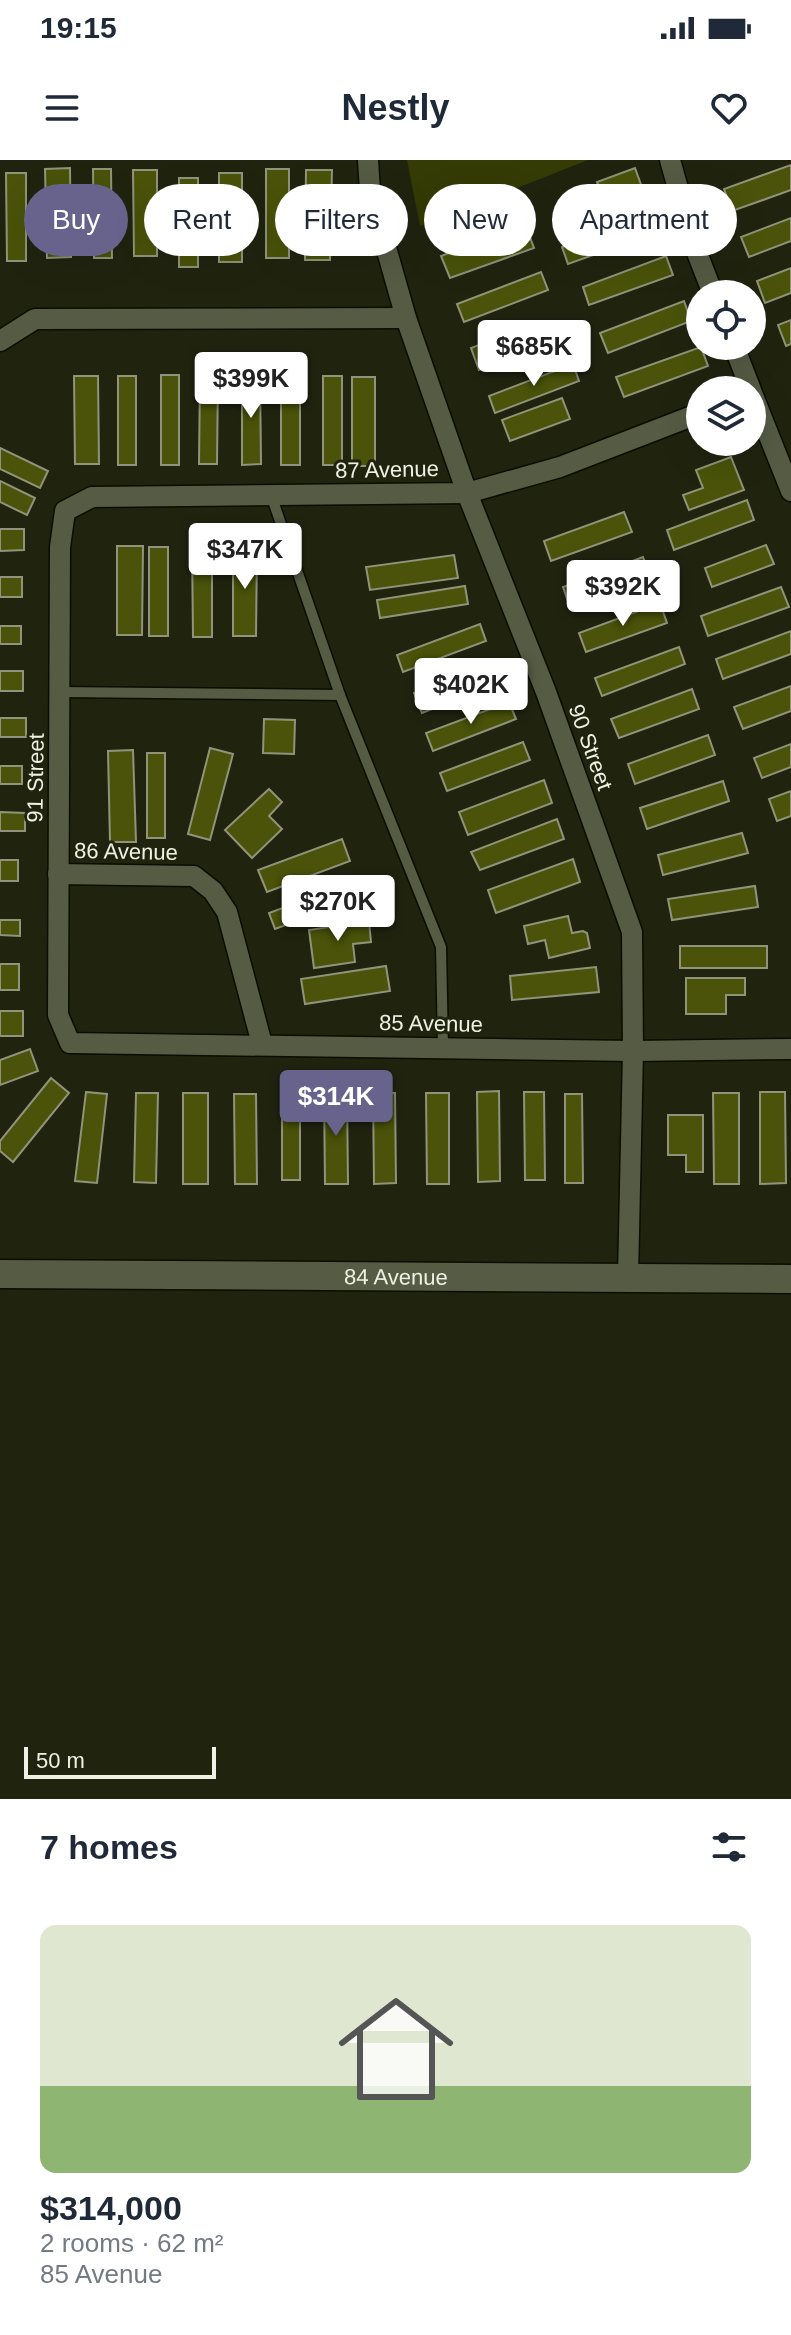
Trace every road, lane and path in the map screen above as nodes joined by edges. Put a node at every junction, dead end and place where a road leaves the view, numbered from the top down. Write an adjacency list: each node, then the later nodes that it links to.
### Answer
1 (368, 160): 4 (street, 90 Street)
2 (670, 160): 3 (street)
3 (708, 280)
4 (406, 318): 5 (street); 9 (street, 90 Street)
5 (0, 341)
6 (686, 418): 9 (street, 87 Avenue)
7 (766, 428): 8 (street)
8 (791, 491)
9 (467, 493): 10 (street, 87 Avenue); 19 (street, 90 Street)
10 (271, 495): 11 (street, 87 Avenue); 13 (lane)
11 (65, 511): 12 (street, 91 Street)
12 (60, 692): 13 (lane); 14 (street, 91 Street)
13 (340, 695): 17 (lane)
14 (58, 874): 15 (street, 91 Street); 16 (street, 86 Avenue)
15 (70, 1043): 16 (street, 85 Avenue)
16 (262, 1044): 17 (street, 85 Avenue)
17 (443, 1047): 19 (street, 85 Avenue)
18 (791, 1049): 19 (street, 85 Avenue)
19 (633, 1051): 21 (street, 90 Street)
20 (0, 1274): 21 (street, 84 Avenue)
21 (628, 1278): 22 (street, 84 Avenue)
22 (791, 1279)

